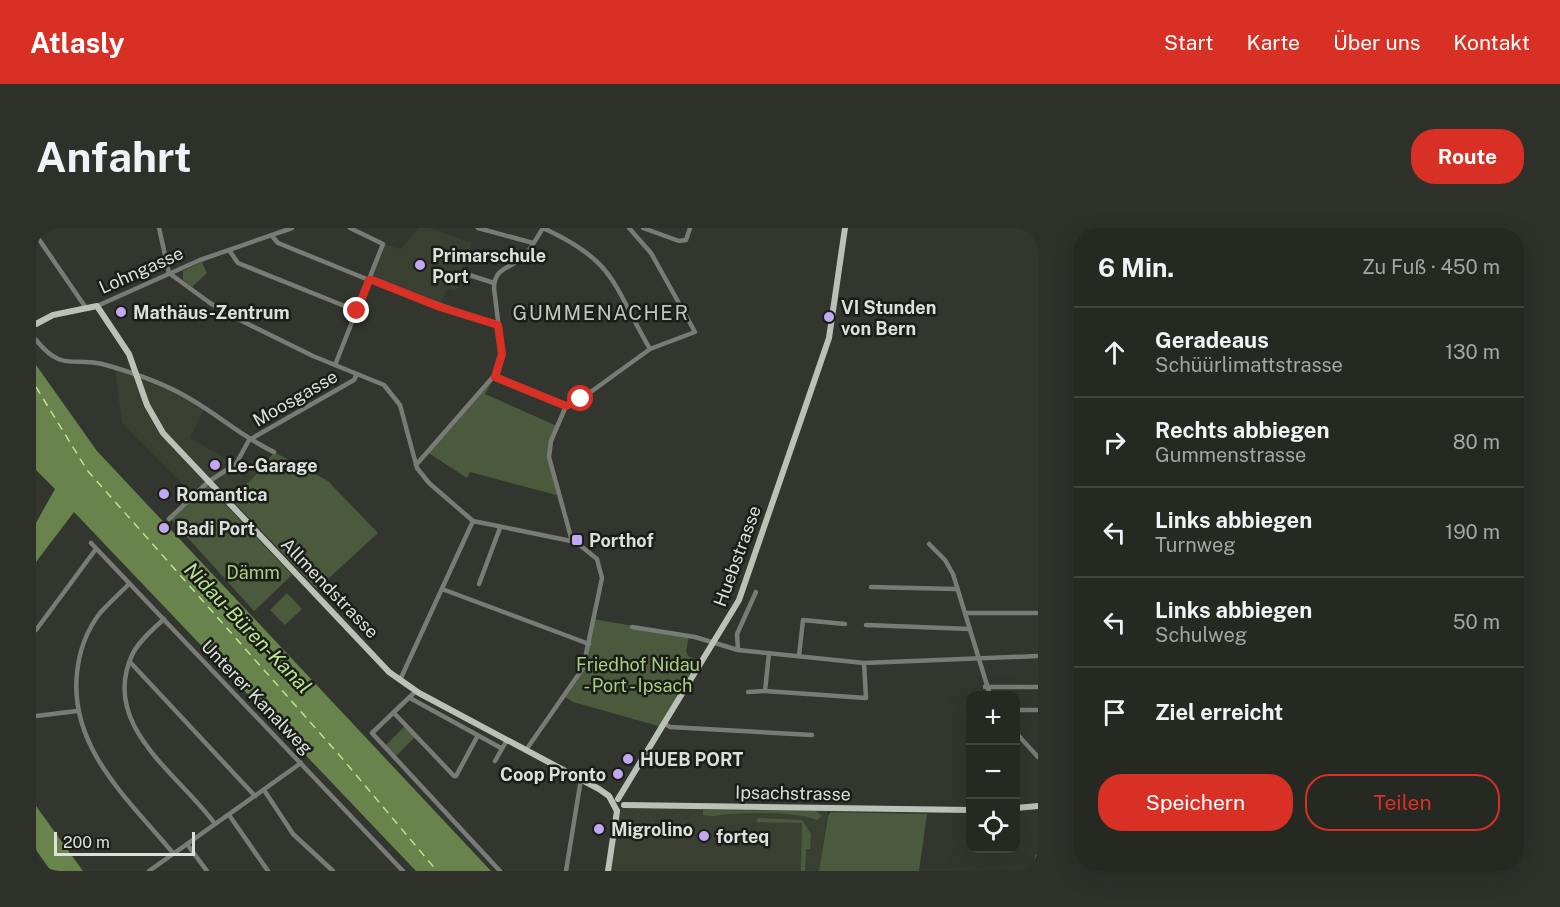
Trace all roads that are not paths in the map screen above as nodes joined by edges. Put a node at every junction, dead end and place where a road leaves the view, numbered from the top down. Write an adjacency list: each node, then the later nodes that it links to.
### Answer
1 (44, 228): 11 (street)
2 (159, 228): 15 (street)
3 (292, 228): 12 (street, Lohngasse)
4 (350, 228): 17 (street)
5 (478, 228): 13 (street)
6 (543, 228): 13 (street); 25 (street)
7 (629, 228): 25 (street)
8 (643, 228): 9 (street)
9 (690, 228)
10 (846, 228): 57 (main road, Huebstrasse)
11 (36, 235): 20 (street)
12 (272, 236): 14 (street, Lohngasse); 17 (street)
13 (533, 243): 18 (street)
14 (229, 250): 15 (street, Lohngasse); 21 (street)
15 (170, 273): 19 (street, Lohngasse); 26 (street)
16 (463, 273): 18 (street)
17 (369, 280): 21 (street); 23 (street)
18 (494, 283): 23 (street)
19 (97, 306): 20 (main road, Lohngasse); 28 (main road, Allmendstrasse)
20 (86, 308): 22 (main road, Lohngasse)
21 (357, 311): 26 (street)
22 (36, 324)
23 (498, 325): 29 (street)
24 (36, 340): 28 (street)
25 (650, 349): 30 (street)
26 (335, 365): 27 (street)
27 (357, 374): 31 (street, Moosgasse); 33 (street)
28 (137, 377): 31 (street); 34 (main road, Allmendstrasse)
29 (495, 377): 30 (street); 33 (street)
30 (566, 406): 38 (street)
31 (249, 440): 32 (street); 34 (street, Moosgasse)
32 (274, 453)
33 (416, 465): 36 (street)
34 (208, 482): 35 (street, Moosgasse); 65 (main road, Allmendstrasse)
35 (169, 519)
36 (473, 522): 37 (street); 45 (street)
37 (500, 528): 38 (street); 43 (street)
38 (572, 541): 56 (street)
39 (91, 543): 41 (street, Unterer Kanalweg)
40 (929, 544): 46 (street)
41 (96, 549): 42 (street, Unterer Kanalweg); 55 (street)
42 (129, 584): 50 (street, Unterer Kanalweg); 75 (street)
43 (479, 584)
44 (871, 587): 46 (street)
45 (442, 589): 56 (street); 65 (street)
46 (957, 589): 48 (street)
47 (756, 592): 58 (street)
48 (966, 613): 49 (street); 54 (street)
49 (1038, 614)
50 (164, 619): 63 (street); 87 (street, Unterer Kanalweg)
51 (845, 624): 60 (street)
52 (866, 625): 54 (street)
53 (632, 627): 57 (street)
54 (970, 629): 62 (street)
55 (36, 630)
56 (589, 644): 84 (street)
57 (714, 645): 58 (street); 78 (main road, Huebstrasse)
58 (738, 650): 59 (street)
59 (769, 653): 60 (street); 71 (street)
60 (799, 656): 64 (street)
61 (1038, 656): 62 (street)
62 (978, 658): 64 (street); 66 (street)
63 (130, 662): 90 (street); 98 (street)
64 (864, 663): 71 (street)
65 (400, 680): 68 (main road, Allmendstrasse)
66 (985, 687): 67 (street); 69 (street)
67 (1038, 687)
68 (416, 691): 72 (street); 82 (main road, Allmendstrasse)
69 (987, 691)
70 (748, 692): 71 (street)
71 (765, 692)
72 (410, 698): 76 (street); 80 (street)
73 (1020, 710): 74 (street)
74 (1038, 710)
75 (77, 711): 77 (street); 100 (street)
76 (394, 713): 80 (street); 107 (street)
77 (36, 716)
78 (664, 723): 79 (street); 91 (main road, Huebstrasse)
79 (812, 735)
80 (477, 737): 83 (street)
81 (1020, 737): 85 (street)
82 (507, 740): 83 (street); 84 (main road, Allmendstrasse)
83 (501, 748): 86 (street)
84 (526, 750): 88 (main road, Allmendstrasse)
85 (1037, 754)
86 (495, 761)
87 (301, 763): 89 (street); 106 (street, Unterer Kanalweg)
88 (581, 779): 91 (main road, Allmendstrasse); 108 (street)
89 (264, 790): 90 (street); 105 (street)
90 (255, 796): 97 (street)
91 (616, 800): 92 (main road); 96 (main road)
92 (624, 805): 95 (main road, Ipsachstrasse); 96 (main road)
93 (1038, 806): 94 (main road)
94 (1020, 808)
95 (966, 810)
96 (616, 811): 109 (main road)
97 (229, 815): 98 (street); 104 (street)
98 (215, 824): 99 (street)
99 (187, 843): 100 (street); 103 (street)
100 (173, 853): 102 (street)
101 (1038, 856): 110 (street)
102 (149, 871)
103 (207, 871)
104 (268, 871)
105 (333, 871)
106 (403, 871)
107 (500, 871)
108 (566, 871)
109 (608, 871)
110 (1033, 871)

